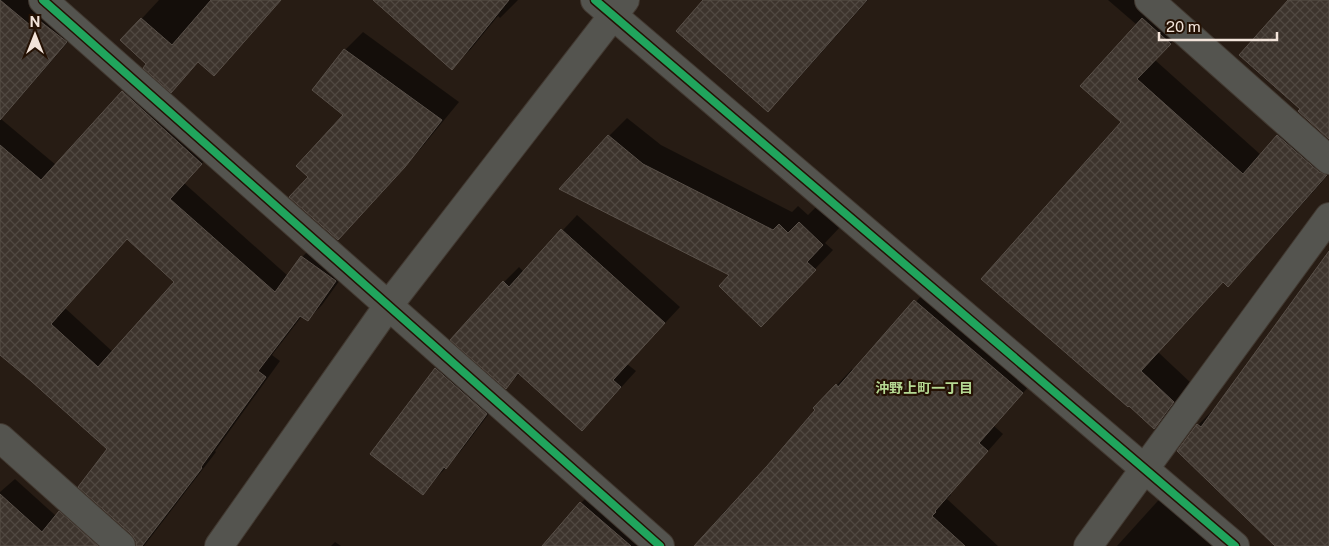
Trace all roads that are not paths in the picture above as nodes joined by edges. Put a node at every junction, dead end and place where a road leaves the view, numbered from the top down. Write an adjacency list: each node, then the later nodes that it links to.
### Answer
1 (43, 0): 6 (street)
2 (1149, 0): 4 (street)
3 (611, 5): 6 (street); 8 (street)
4 (1329, 160)
5 (1329, 217): 8 (street)
6 (388, 306): 10 (street); 11 (street)
7 (0, 438): 9 (street)
8 (1144, 468): 12 (street); 13 (street)
9 (121, 546)
10 (220, 546)
11 (660, 546)
12 (1088, 546)
13 (1235, 546)

